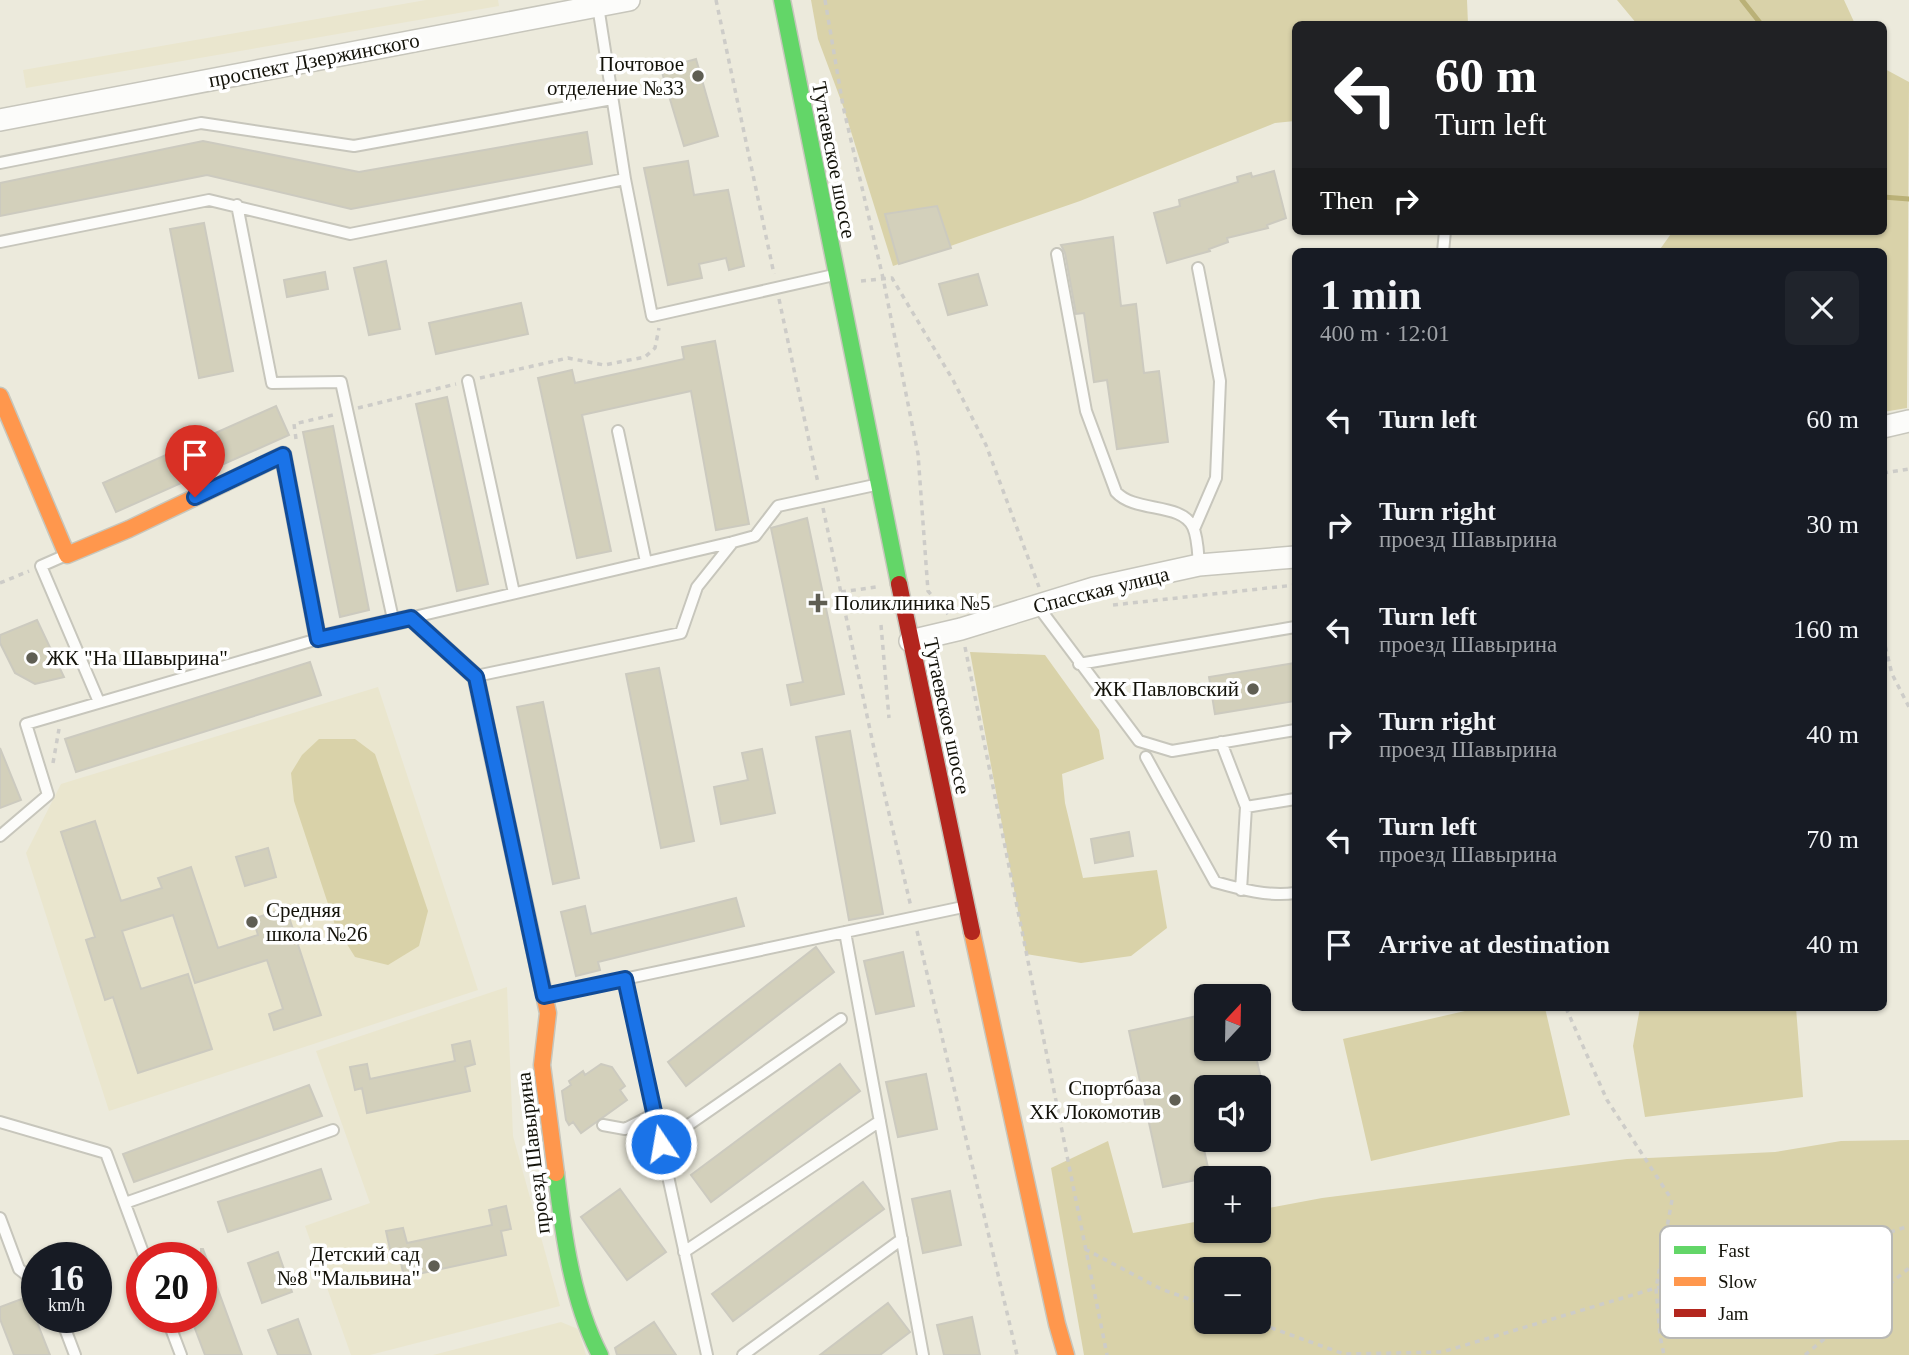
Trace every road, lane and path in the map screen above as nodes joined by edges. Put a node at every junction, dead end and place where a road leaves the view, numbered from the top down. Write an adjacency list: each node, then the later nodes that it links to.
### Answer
1 (629, 0): 5 (street, проспект Дзержинского)
2 (716, 0): 16 (path)
3 (782, 0): 15 (street, Тутаевское шоссе)
4 (825, 0): 14 (path)
5 (598, 6): 6 (lane); 7 (street, проспект Дзержинского)
6 (612, 99): 8 (lane); 9 (lane)
7 (0, 120)
8 (0, 163)
9 (625, 179): 10 (lane); 16 (lane)
10 (237, 205): 11 (lane); 42 (lane)
11 (0, 242)
12 (1057, 254): 26 (lane)
13 (1198, 268): 26 (lane)
14 (883, 278): 15 (path); 38 (path); 44 (path)
15 (836, 280): 16 (lane); 24 (street, Тутаевское шоссе)
16 (776, 286): 25 (path)
17 (468, 381): 36 (lane)
18 (0, 396): 28 (street)
19 (1909, 421): 20 (street)
20 (1887, 426)
21 (618, 432): 30 (lane)
22 (1909, 469): 23 (path)
23 (1887, 472)
24 (877, 484): 25 (lane); 46 (street, Тутаевское шоссе)
25 (820, 496): 27 (lane); 35 (path)
26 (1194, 529): 31 (lane)
27 (733, 542): 30 (lane); 49 (lane)
28 (67, 555): 32 (lane); 45 (street)
29 (1292, 556): 31 (street, Спасская улица)
30 (646, 562): 36 (lane)
31 (1199, 565): 38 (street, Спасская улица)
32 (41, 566): 33 (path); 50 (lane)
33 (0, 583)
34 (1292, 585): 39 (path)
35 (841, 592): 37 (path); 64 (path)
36 (514, 593): 41 (lane)
37 (877, 593)
38 (1041, 604): 44 (street, Спасская улица); 48 (lane)
39 (1110, 605)
40 (880, 613): 53 (path)
41 (411, 618): 42 (street); 49 (street)
42 (394, 622): 45 (street)
43 (1292, 628): 48 (lane)
44 (961, 629): 46 (street, Спасская улица); 83 (path)
45 (318, 639): 50 (lane)
46 (910, 641): 63 (street, Тутаевское шоссе)
47 (1887, 653): 51 (path)
48 (1079, 664): 55 (lane)
49 (476, 677): 67 (street, проезд Шавырина)
50 (99, 702): 52 (lane)
51 (1909, 707)
52 (61, 713): 57 (path); 57 (lane)
53 (889, 718)
54 (1292, 730): 55 (lane)
55 (1221, 741): 59 (lane)
56 (1146, 757): 61 (lane)
57 (48, 795): 60 (lane)
58 (1292, 799): 59 (lane)
59 (1246, 807): 61 (lane)
60 (0, 836)
61 (1241, 890): 62 (lane)
62 (1292, 894)
63 (965, 906): 64 (lane); 104 (street, Тутаевское шоссе)
64 (913, 917): 65 (lane); 103 (path)
65 (845, 932): 66 (lane); 71 (lane)
66 (625, 979): 67 (lane); 70 (lane)
67 (544, 996): 99 (street, проезд Шавырина)
68 (1567, 1011): 78 (path)
69 (841, 1019): 75 (lane)
70 (654, 1114): 73 (lane); 75 (lane)
71 (880, 1121): 81 (lane); 84 (lane)
72 (0, 1122): 76 (lane)
73 (603, 1125)
74 (333, 1130): 76 (lane)
75 (661, 1144): 84 (lane)
76 (125, 1203): 82 (lane)
77 (0, 1218): 87 (lane)
78 (1667, 1226)
79 (1909, 1226): 80 (path)
80 (1892, 1231)
81 (902, 1239): 101 (lane); 102 (lane)
82 (139, 1242)
83 (1086, 1249): 91 (path); 105 (path)
84 (684, 1252): 100 (lane)
85 (1660, 1266): 90 (path)
86 (1909, 1268): 88 (path)
87 (21, 1271)
88 (1892, 1282)
89 (1660, 1287): 90 (path)
90 (1656, 1288): 92 (path); 95 (path)
91 (1194, 1301)
92 (1271, 1328)
93 (67, 1333): 97 (lane)
94 (173, 1333): 98 (lane)
95 (1660, 1336)
96 (1825, 1338): 106 (path)
97 (75, 1355)
98 (181, 1355)
99 (600, 1355)
100 (707, 1355)
101 (743, 1355)
102 (923, 1355)
103 (1017, 1355)
104 (1066, 1355)
105 (1107, 1355)
106 (1805, 1355)

